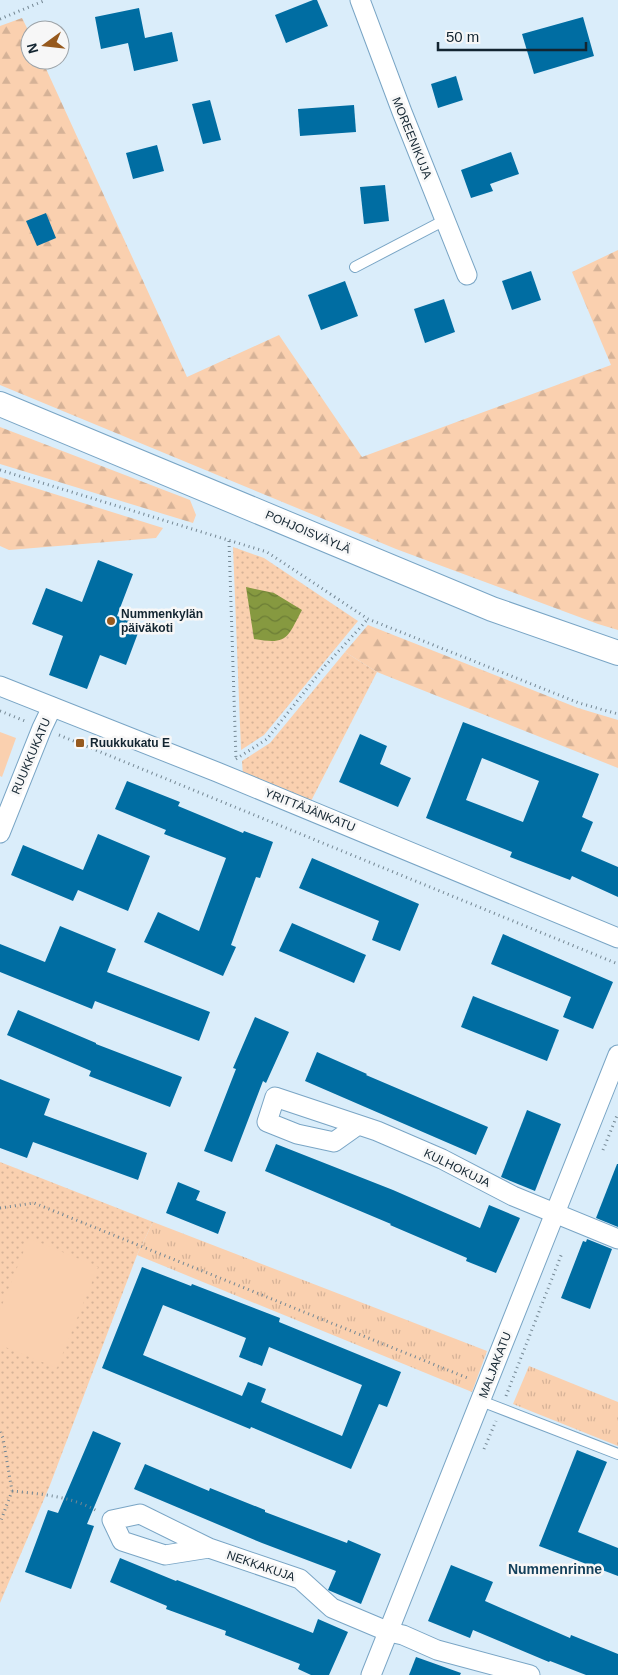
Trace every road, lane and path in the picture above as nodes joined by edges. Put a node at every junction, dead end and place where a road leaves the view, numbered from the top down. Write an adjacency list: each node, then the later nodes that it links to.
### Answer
1 (46, 0): 3 (path)
2 (360, 0): 4 (street, MOREENIKUJA)
3 (0, 19)
4 (445, 220): 5 (lane); 6 (street, MOREENIKUJA)
5 (355, 267)
6 (467, 275)
7 (0, 404): 11 (street, POHJOISVÄYLÄ)
8 (0, 470): 9 (path)
9 (228, 541): 10 (path); 17 (path)
10 (368, 619): 15 (path); 17 (path)
11 (618, 653)
12 (0, 686): 13 (street, YRITTÄJÄNKATU)
13 (52, 707): 16 (street, RUUKKUKATU); 18 (street, YRITTÄJÄNKATU)
14 (0, 711): 16 (path)
15 (618, 714)
16 (42, 728): 19 (path); 20 (street, RUUKKUKATU)
17 (236, 760): 18 (path)
18 (236, 780): 19 (path); 21 (street, YRITTÄJÄNKATU)
19 (230, 805): 22 (path)
20 (0, 833)
21 (618, 938)
22 (618, 964)
23 (618, 1055): 26 (street, MALJAKATU)
24 (358, 1125): 26 (street, KULHOKUJA)
25 (0, 1208): 28 (path)
26 (555, 1213): 27 (street, KULHOKUJA); 28 (street, MALJAKATU)
27 (618, 1239)
28 (484, 1393): 29 (path); 31 (lane); 36 (street, MALJAKATU)
29 (507, 1395)
30 (0, 1432): 32 (path)
31 (618, 1454)
32 (12, 1491): 33 (path); 34 (path)
33 (112, 1520): 35 (street, NEKKAKUJA); 35 (street, NEKKAKUJA)
34 (0, 1523)
35 (209, 1548): 36 (street, NEKKAKUJA)
36 (389, 1632): 37 (street, MALJAKATU); 38 (street, NEKKAKUJA)
37 (371, 1675)
38 (530, 1675)

